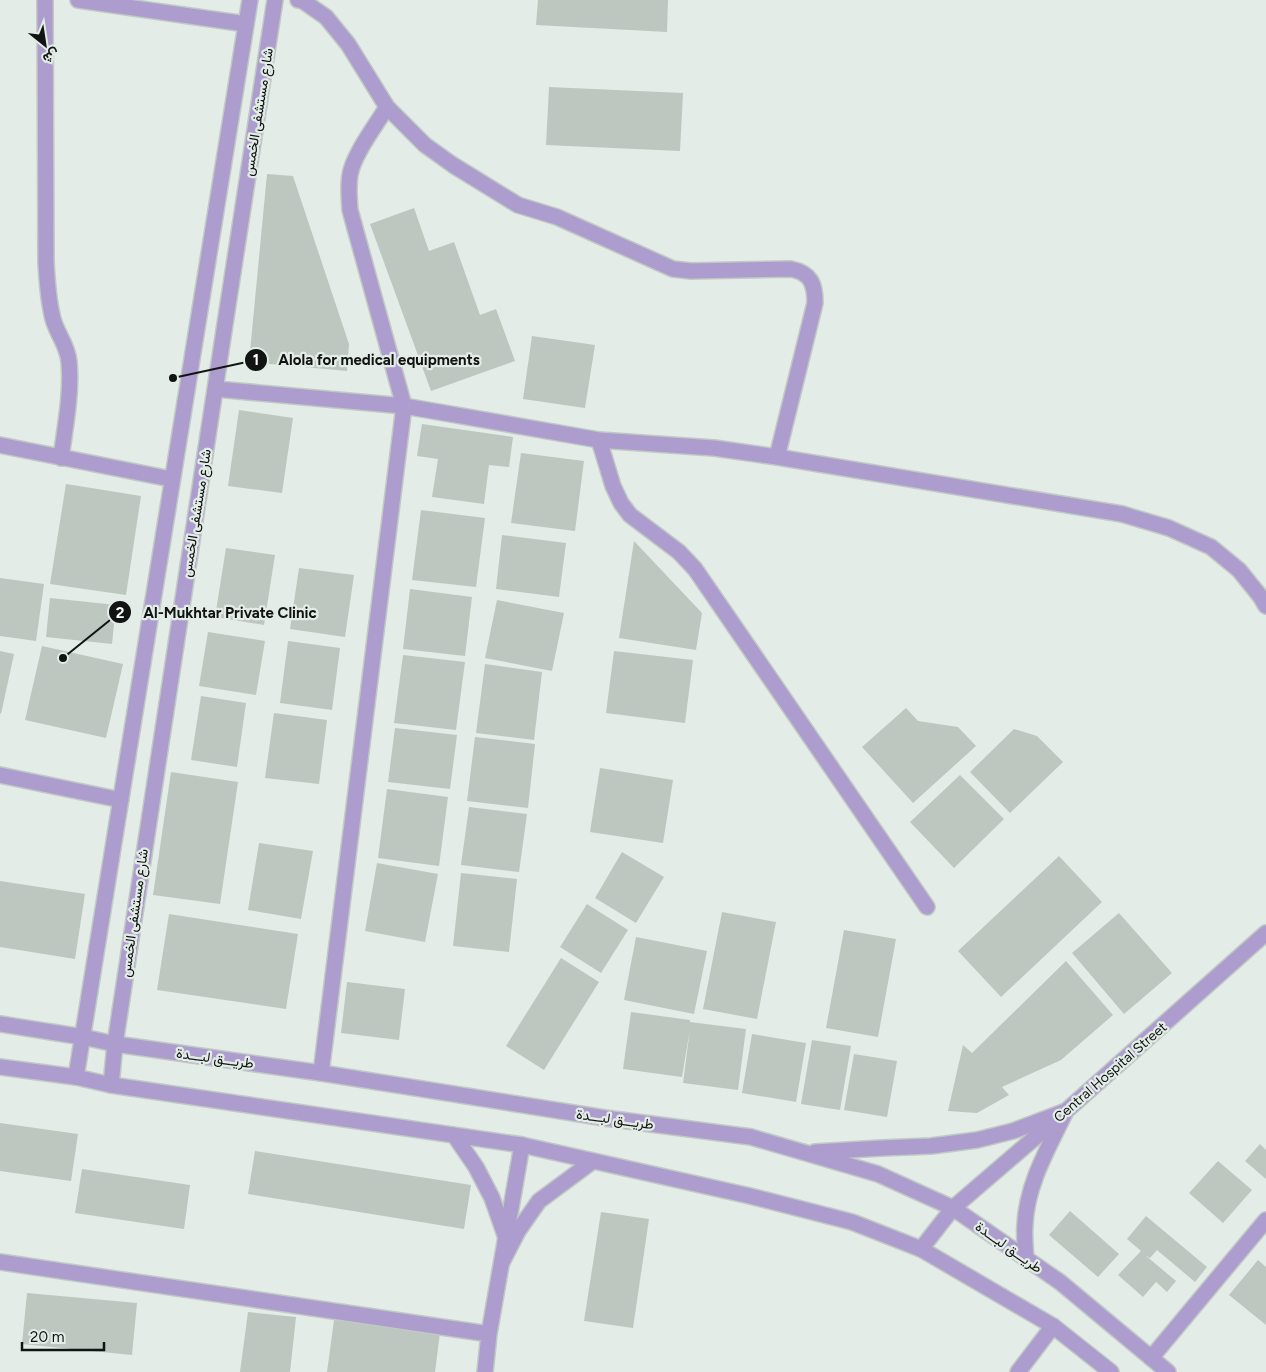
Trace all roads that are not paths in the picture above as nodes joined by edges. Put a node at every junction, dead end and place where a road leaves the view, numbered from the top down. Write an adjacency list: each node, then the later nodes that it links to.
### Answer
1 (45, 0): 13 (street)
2 (78, 0): 6 (street)
3 (250, 0): 6 (street, شارع مستشفى الخمس)
4 (275, 0): 8 (street, شارع مستشفى الخمس)
5 (298, 0): 7 (street)
6 (246, 24): 14 (street, شارع مستشفى الخمس)
7 (387, 107): 9 (street); 12 (street)
8 (216, 389): 9 (street); 22 (street, شارع مستشفى الخمس)
9 (404, 406): 10 (street); 24 (street)
10 (599, 440): 12 (street); 18 (street)
11 (0, 446): 13 (street)
12 (777, 457): 15 (street)
13 (61, 458): 14 (street)
14 (171, 479): 17 (street, شارع مستشفى الخمس)
15 (1266, 606)
16 (0, 775): 17 (street)
17 (121, 800): 21 (street, شارع مستشفى الخمس)
18 (927, 907)
19 (1263, 942): 27 (street, Central Hospital Street)
20 (0, 1024): 21 (street, طريـــق لبـــدة)
21 (83, 1037): 22 (street, طريـــق لبـــدة); 25 (street, شارع مستشفى الخمس)
22 (115, 1044): 24 (street, طريـــق لبـــدة); 26 (street, شارع مستشفى الخمس)
23 (0, 1066): 25 (street)
24 (321, 1073): 30 (street, طريـــق لبـــدة)
25 (76, 1076): 26 (street)
26 (111, 1085): 28 (street)
27 (1066, 1111): 30 (street); 32 (street, Central Hospital Street); 36 (street)
28 (454, 1135): 29 (street); 34 (street)
29 (522, 1145): 31 (street); 34 (street)
30 (806, 1153): 32 (street, طريـــق لبـــدة)
31 (593, 1160): 35 (street); 38 (street)
32 (953, 1208): 35 (street, Central Hospital Street); 36 (street, طريـــق لبـــدة)
33 (1266, 1220): 41 (street)
34 (506, 1238): 38 (street)
35 (921, 1249): 39 (street)
36 (1026, 1259): 41 (street, طريـــق لبـــدة)
37 (0, 1262): 40 (street)
38 (502, 1262): 40 (street)
39 (1053, 1326): 43 (street); 44 (street)
40 (489, 1334): 42 (street)
41 (1152, 1358): 45 (street, طريـــق لبـــدة)
42 (484, 1372)
43 (1018, 1372)
44 (1111, 1372)
45 (1168, 1372)

